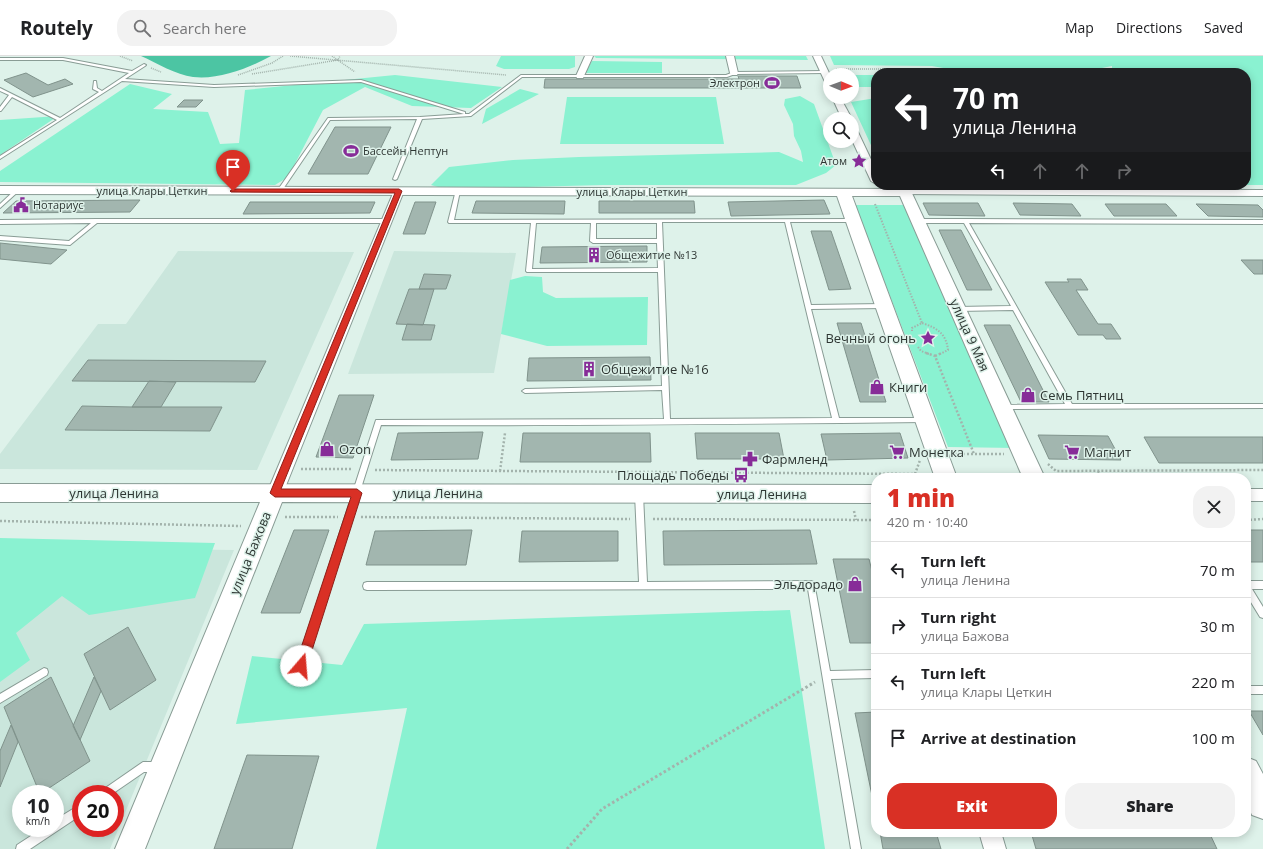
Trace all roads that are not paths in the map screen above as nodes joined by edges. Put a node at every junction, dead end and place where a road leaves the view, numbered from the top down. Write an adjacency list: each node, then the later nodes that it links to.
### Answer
1 (589, 56): 10 (street)
2 (730, 56): 9 (street)
3 (817, 56): 6 (street)
4 (0, 59): 8 (lane)
5 (144, 65): 8 (lane)
6 (823, 69)
7 (823, 71): 9 (lane)
8 (131, 72): 11 (lane)
9 (734, 73): 10 (lane)
10 (580, 76): 17 (lane)
11 (121, 80): 14 (lane); 17 (lane)
12 (95, 82): 14 (lane)
13 (0, 90): 15 (lane)
14 (101, 92): 19 (lane)
15 (11, 95): 16 (lane); 19 (lane)
16 (0, 110)
17 (470, 115): 18 (lane)
18 (420, 118): 23 (lane); 28 (lane)
19 (59, 119): 21 (lane)
20 (859, 147): 22 (street)
21 (0, 158)
22 (871, 175)
23 (397, 185): 28 (street, улица Клары Цеткин); 29 (street, улица Клары Цеткин); 36 (street, улица Бажова)
24 (0, 190): 25 (street, улица Клары Цеткин)
25 (18, 190): 28 (street, улица Клары Цеткин); 33 (lane)
26 (871, 190): 30 (street, улица Клары Цеткин)
27 (886, 190): 31 (street, улица Клары Цеткин)
28 (279, 191)
29 (458, 191): 30 (street, улица Клары Цеткин); 43 (lane)
30 (842, 192): 34 (street)
31 (905, 192): 32 (street, улица Клары Цеткин); 40 (street, улица 9 Мая)
32 (1263, 193)
33 (0, 207)
34 (854, 220): 39 (lane); 48 (street)
35 (97, 221): 36 (lane); 42 (lane); 45 (lane)
36 (387, 221): 63 (street, улица Бажова)
37 (594, 221): 38 (lane); 43 (lane); 46 (lane)
38 (659, 221): 39 (lane); 46 (lane)
39 (787, 221): 49 (lane)
40 (918, 221): 41 (lane); 50 (street, улица 9 Мая)
41 (966, 221): 44 (lane); 51 (lane)
42 (0, 222)
43 (534, 222): 47 (lane)
44 (1263, 222)
45 (0, 238)
46 (659, 240): 47 (lane)
47 (661, 270): 52 (lane)
48 (885, 306): 49 (lane); 57 (street)
49 (808, 307): 58 (lane)
50 (958, 308): 51 (lane); 55 (street, улица 9 Мая)
51 (1015, 308): 56 (lane)
52 (666, 388): 53 (lane); 59 (lane)
53 (525, 391)
54 (1263, 406): 56 (lane)
55 (1003, 407): 56 (lane); 61 (street, улица 9 Мая)
56 (1070, 407)
57 (926, 420): 58 (lane); 60 (street)
58 (836, 421): 59 (lane)
59 (667, 422): 64 (lane)
60 (944, 473)
61 (1032, 473)
62 (0, 493): 63 (street, улица Ленина)
63 (275, 493): 64 (street, улица Ленина); 82 (street, улица Бажова)
64 (357, 493): 65 (street, улица Ленина); 78 (lane)
65 (639, 494): 66 (street, улица Ленина); 69 (lane)
66 (871, 494)
67 (1251, 494): 68 (street)
68 (1263, 494)
69 (643, 585): 71 (lane); 77 (lane)
70 (1263, 585): 72 (lane)
71 (367, 586)
72 (1251, 586)
73 (1251, 594): 74 (lane)
74 (1263, 614)
75 (44, 672): 81 (lane)
76 (871, 674): 77 (lane)
77 (826, 675): 90 (lane)
78 (296, 681)
79 (1251, 690): 80 (lane)
80 (1263, 690)
81 (0, 699)
82 (163, 767): 84 (lane); 89 (street, улица Бажова)
83 (1251, 781): 85 (street)
84 (118, 785)
85 (1263, 804)
86 (39, 837): 88 (lane)
87 (991, 837): 91 (street)
88 (21, 849)
89 (130, 849)
90 (856, 849)
91 (995, 849)

